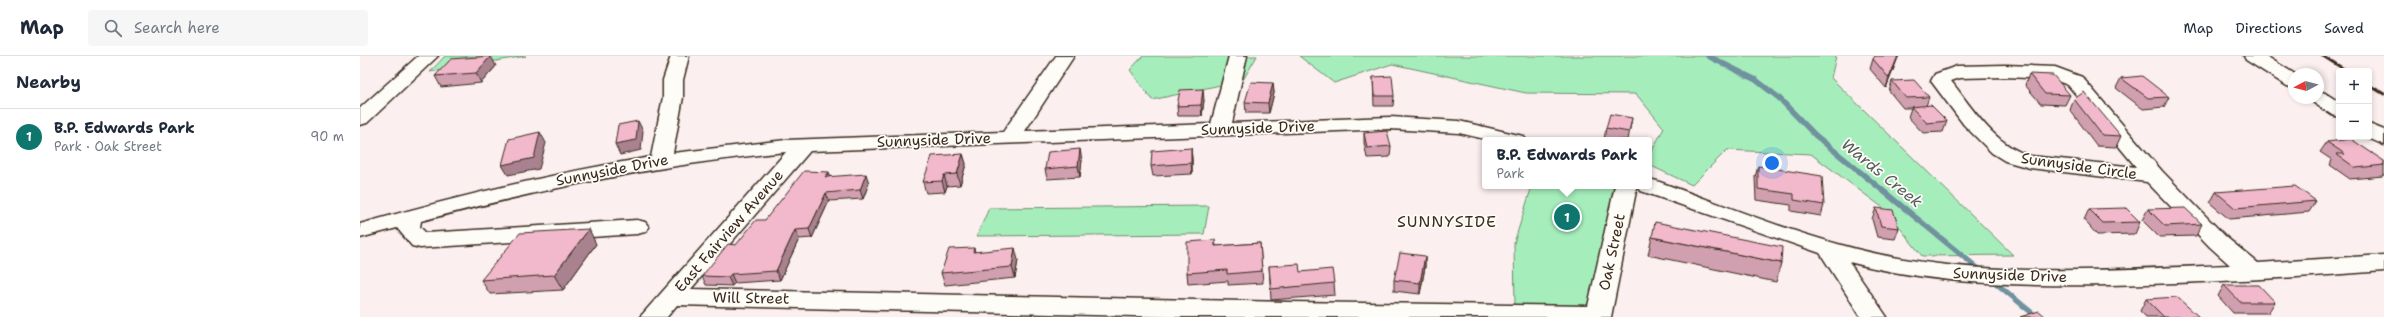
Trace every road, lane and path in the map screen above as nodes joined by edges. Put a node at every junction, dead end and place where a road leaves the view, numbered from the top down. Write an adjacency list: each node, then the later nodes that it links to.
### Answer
1 (429, 56): 9 (street)
2 (680, 56): 16 (street)
3 (1065, 56): 12 (street)
4 (1238, 56): 10 (street)
5 (2253, 56): 6 (street)
6 (2288, 78)
7 (2324, 101): 8 (street)
8 (2336, 109)
9 (360, 119)
10 (1220, 130): 12 (street, Sunnyside Drive); 13 (street, Sunnyside Drive)
11 (2372, 132): 14 (street)
12 (1010, 137): 15 (street, Sunnyside Drive)
13 (1503, 137)
14 (2384, 139)
15 (804, 145): 16 (street, Sunnyside Drive); 26 (street, East Fairview Avenue)
16 (661, 160): 20 (street, Sunnyside Drive)
17 (2154, 176): 17 (street, Sunnyside Circle); 25 (street, Sunnyside Circle)
18 (1652, 187): 23 (street, Sunnyside Drive)
19 (1625, 189): 28 (street, Oak Street)
20 (409, 217): 21 (street); 22 (street, Sunnyside Drive)
21 (637, 227)
22 (360, 231)
23 (1828, 248): 25 (street, Sunnyside Drive); 30 (street)
24 (2384, 263): 25 (street, Sunnyside Drive)
25 (2253, 272)
26 (672, 296): 27 (street, Will Street); 29 (street, East Fairview Avenue)
27 (1151, 312): 28 (street, Will Street)
28 (1598, 316)
29 (653, 317)
30 (1874, 317)

